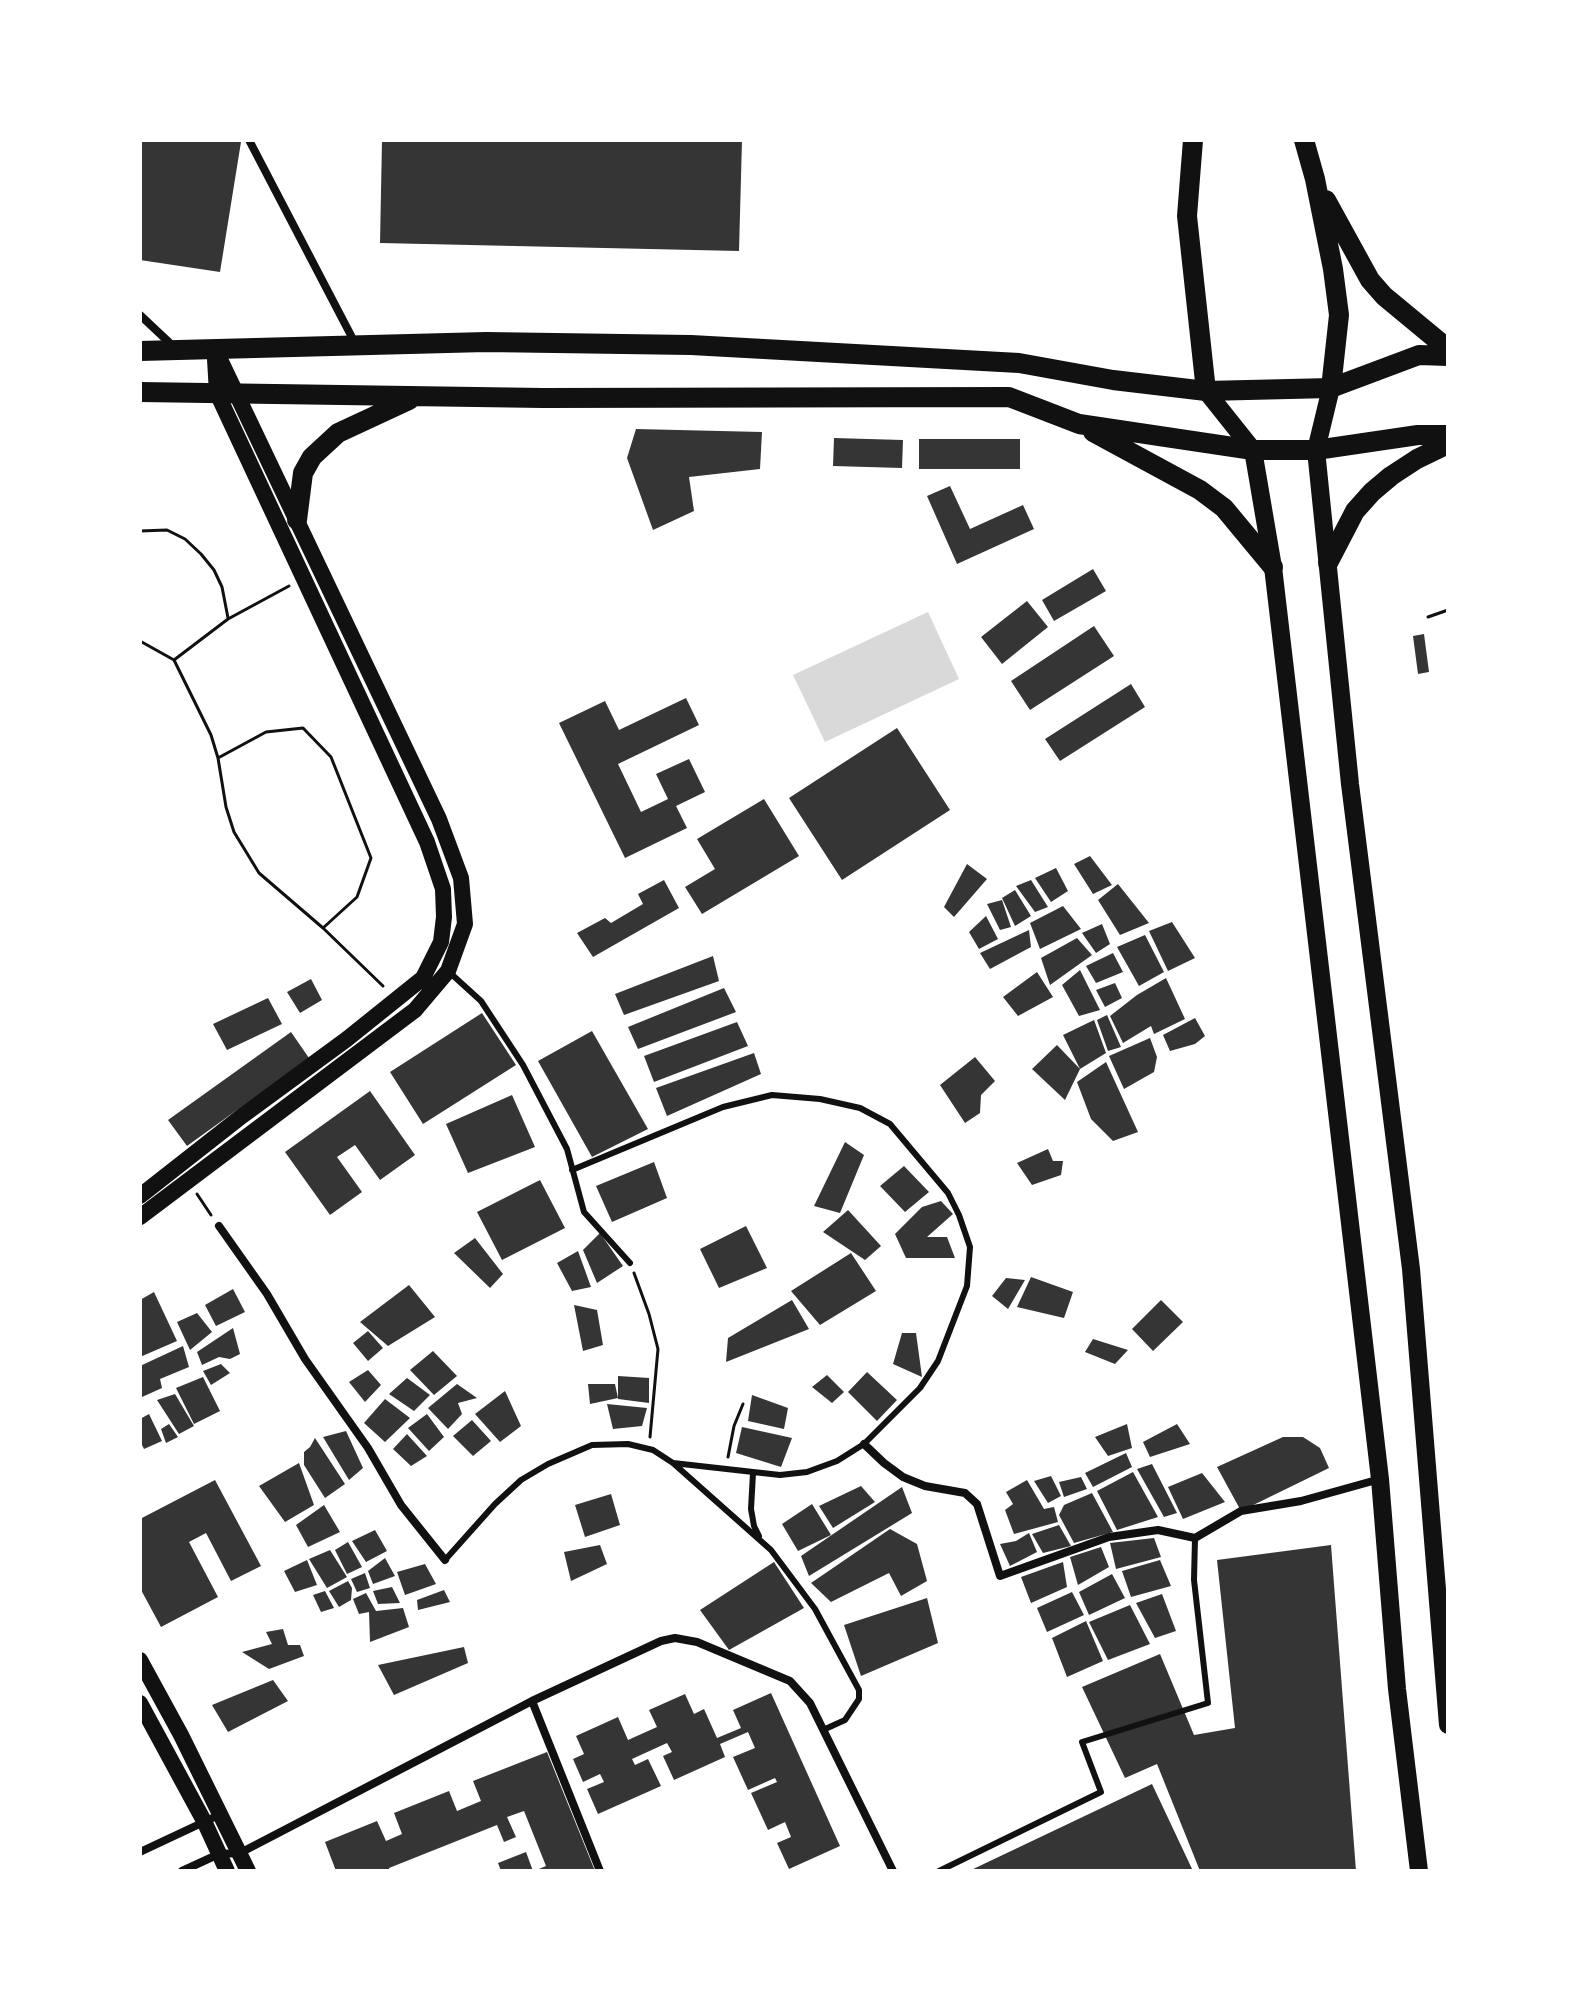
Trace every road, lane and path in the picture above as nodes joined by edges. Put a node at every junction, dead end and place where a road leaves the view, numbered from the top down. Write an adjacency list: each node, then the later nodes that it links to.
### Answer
1 (249, 140): 6 (street)
2 (1193, 140): 13 (highway)
3 (1304, 140): 4 (highway)
4 (1315, 179): 8 (highway); 12 (highway)
5 (140, 315): 9 (street)
6 (356, 345): 7 (highway); 13 (highway)
7 (215, 349): 9 (highway); 15 (main road)
8 (1448, 349)
9 (177, 350): 10 (highway)
10 (140, 351)
11 (1448, 356): 12 (highway)
12 (1331, 388): 13 (highway); 21 (main road)
13 (1206, 391): 20 (main road)
14 (140, 392): 15 (highway)
15 (226, 393): 16 (highway); 22 (main road); 26 (main road)
16 (418, 397): 17 (highway); 22 (highway)
17 (1079, 424): 20 (highway); 25 (highway)
18 (1448, 435): 21 (highway)
19 (1448, 444): 24 (highway)
20 (1253, 450): 21 (highway); 25 (main road)
21 (1316, 450): 24 (main road)
22 (297, 520): 34 (main road)
23 (140, 531): 29 (path)
24 (1328, 563): 55 (main road)
25 (1273, 567): 48 (main road)
26 (303, 578): 29 (path); 35 (main road)
27 (1448, 610): 28 (path)
28 (1428, 617)
29 (228, 619): 31 (path)
30 (140, 641): 31 (path)
31 (174, 660): 32 (path)
32 (218, 758): 33 (path); 33 (path)
33 (323, 928): 35 (path)
34 (448, 971): 36 (lane); 37 (main road)
35 (398, 1000): 38 (main road)
36 (572, 1170): 41 (lane); 43 (lane)
37 (188, 1182): 39 (main road); 40 (path)
38 (140, 1196)
39 (140, 1217)
40 (219, 1226): 51 (street)
41 (630, 1263): 44 (path)
42 (743, 1404): 46 (path)
43 (864, 1444): 47 (lane); 49 (street)
44 (648, 1448): 45 (lane); 51 (lane)
45 (673, 1463): 46 (lane); 50 (lane)
46 (727, 1469): 47 (lane)
47 (753, 1473): 50 (lane)
48 (1380, 1479): 49 (street); 68 (main road)
49 (1195, 1538): 67 (lane)
50 (762, 1542): 56 (lane)
51 (445, 1560)
52 (140, 1660): 57 (main road)
53 (532, 1701): 56 (street); 60 (street); 65 (street)
54 (140, 1703): 58 (main road)
55 (1448, 1725)
56 (823, 1730): 66 (street)
57 (221, 1814): 58 (street); 60 (main road)
58 (204, 1821): 59 (street); 61 (main road)
59 (140, 1852)
60 (240, 1853): 61 (street); 64 (main road)
61 (219, 1854): 62 (street); 63 (main road)
62 (182, 1871)
63 (227, 1871)
64 (248, 1871)
65 (600, 1871)
66 (893, 1871)
67 (939, 1871)
68 (1419, 1871)

